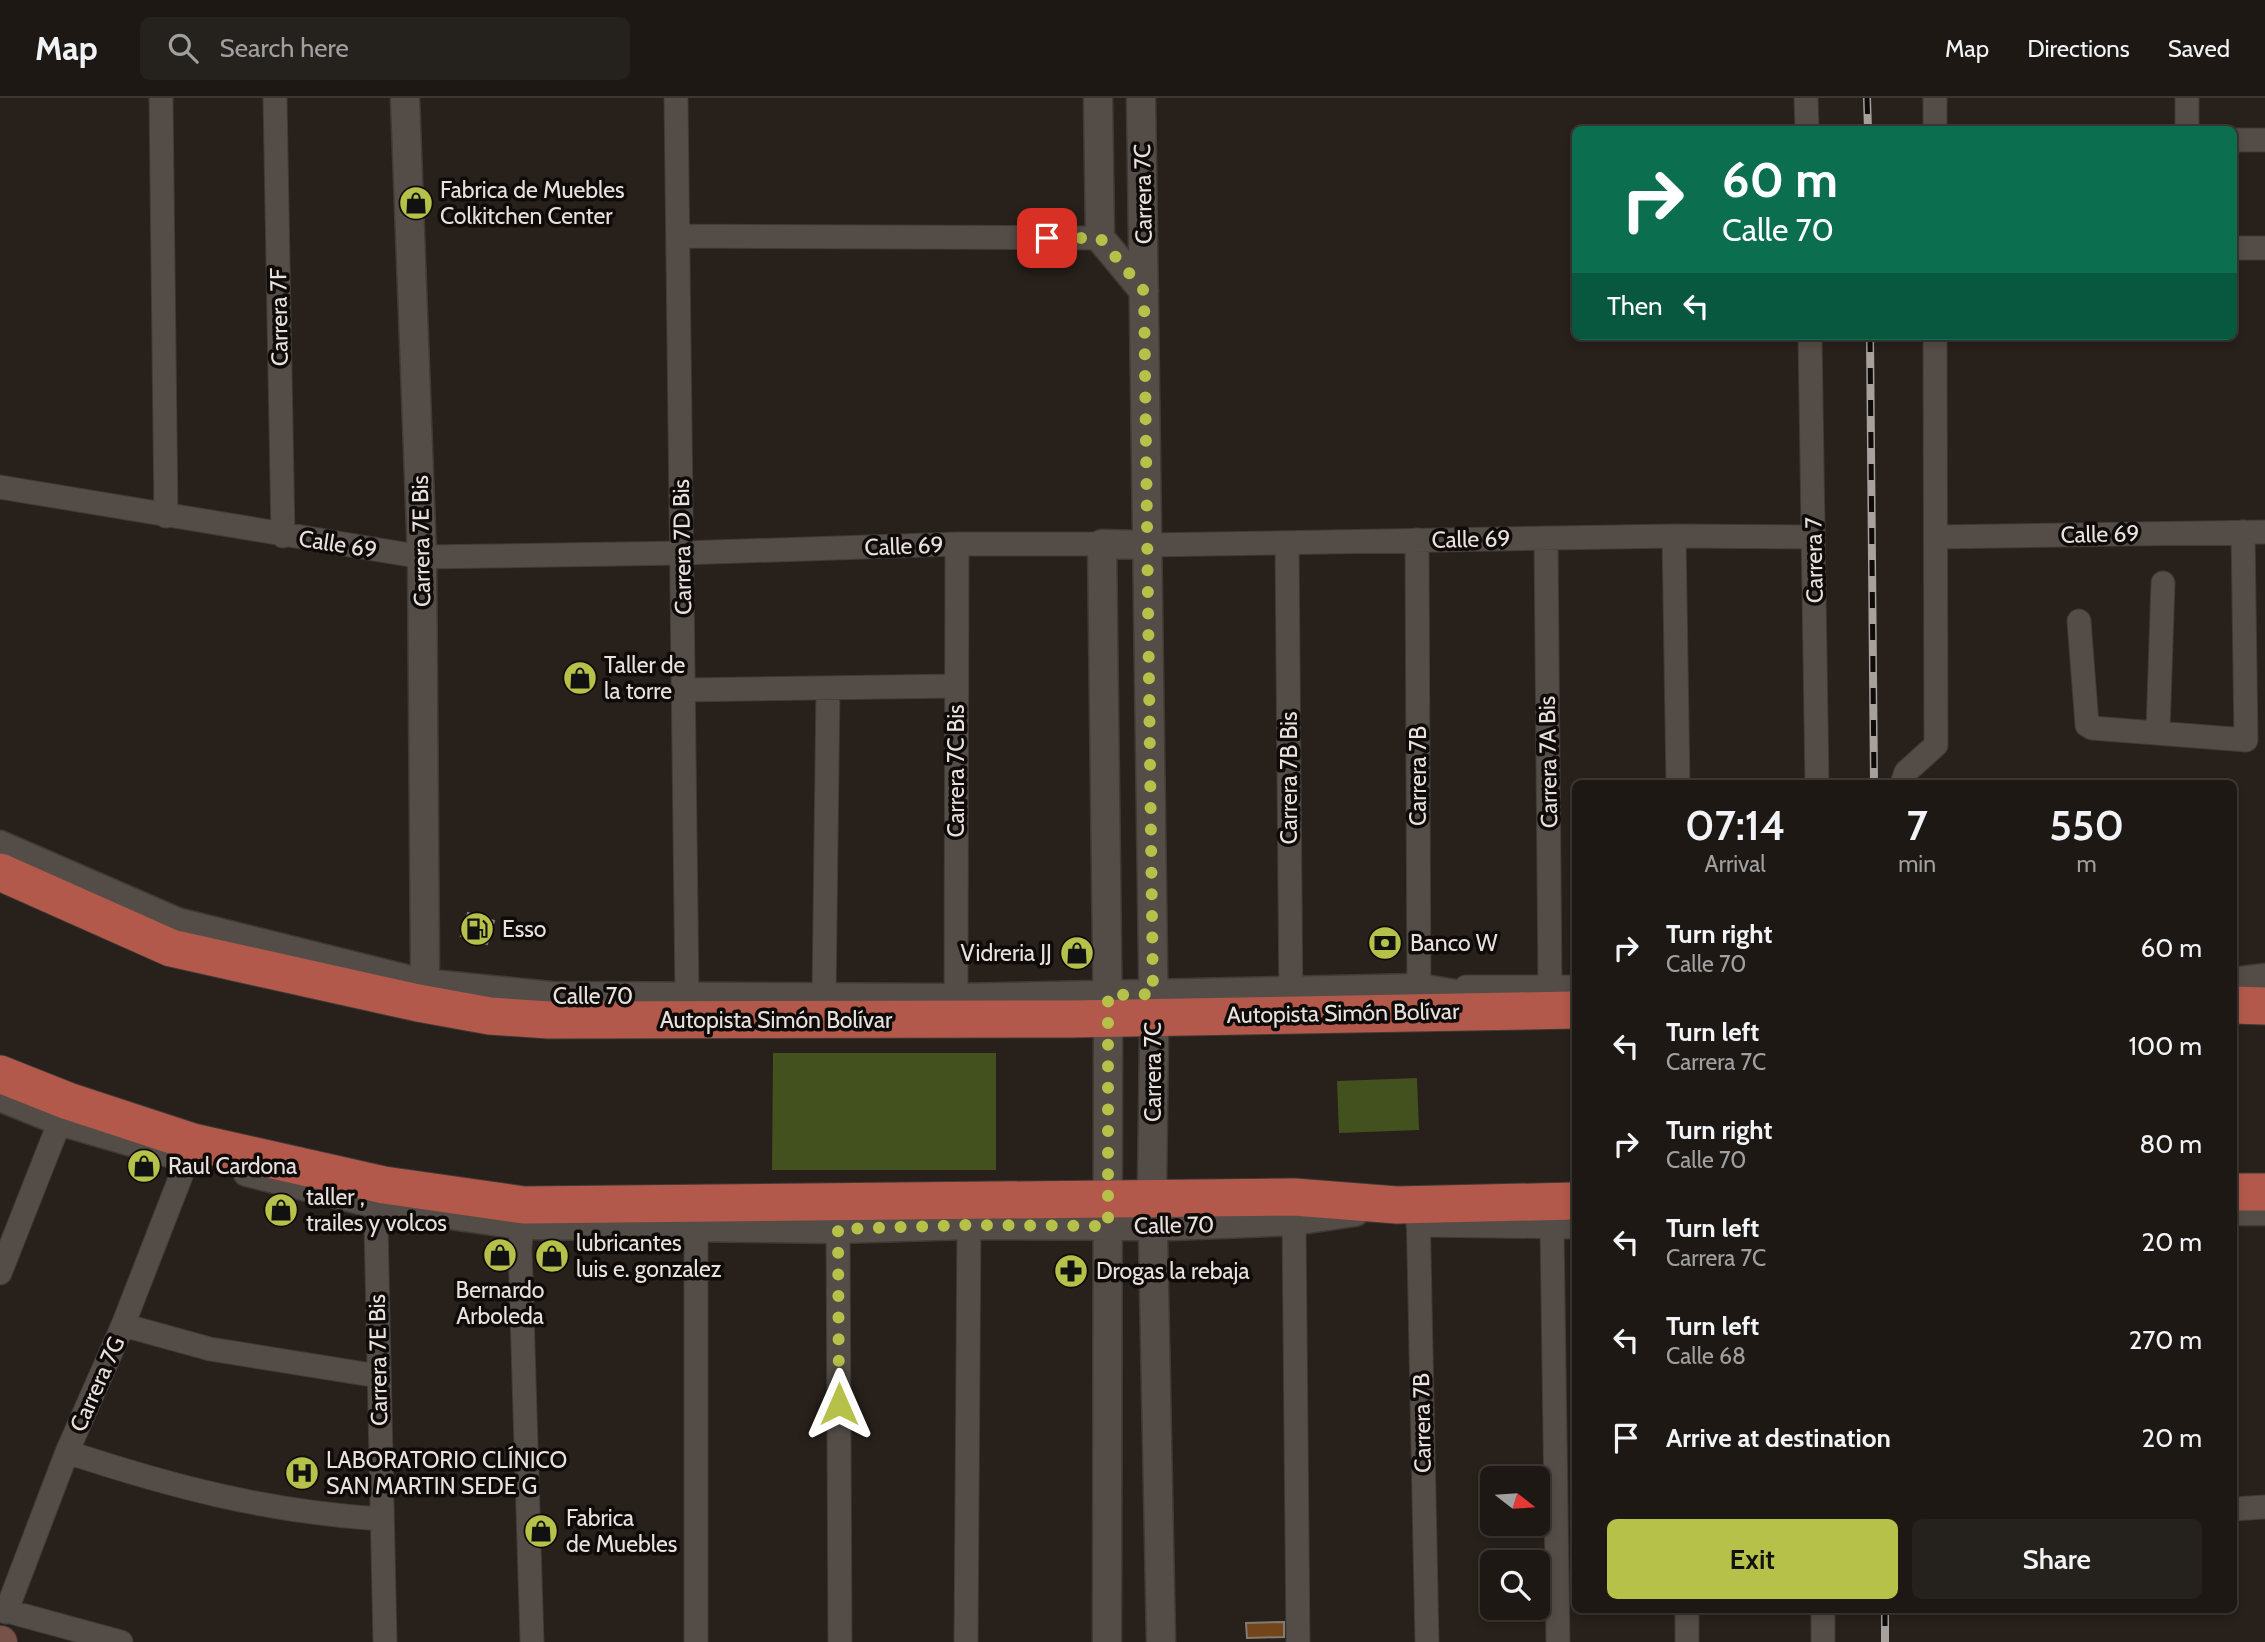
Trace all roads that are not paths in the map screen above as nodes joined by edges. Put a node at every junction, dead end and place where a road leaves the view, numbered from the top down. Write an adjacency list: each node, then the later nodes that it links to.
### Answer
1 (161, 98): 23 (street)
2 (275, 98): 25 (street, Carrera 7F)
3 (405, 98): 36 (street, Carrera 7E Bis)
4 (676, 98): 15 (street, Carrera 7D Bis)
5 (1098, 98): 16 (street, Carrera 7C)
6 (1141, 98): 19 (street, Carrera 7C)
7 (1806, 98): 10 (street)
8 (1935, 98): 11 (street)
9 (2187, 98): 12 (street)
10 (1807, 126)
11 (1935, 126)
12 (2187, 126)
13 (2237, 140): 14 (street)
14 (2265, 140)
15 (679, 236): 16 (street); 35 (street, Carrera 7D Bis)
16 (1100, 238): 19 (street, Carrera 7C)
17 (2237, 248): 18 (street)
18 (2265, 248)
19 (1144, 291): 34 (street, Carrera 7C)
20 (1810, 340): 27 (street, Carrera 7)
21 (1935, 340): 28 (street)
22 (0, 487): 23 (street, Calle 69)
23 (166, 516): 25 (street, Calle 69)
24 (2254, 532): 28 (street, Calle 69); 42 (street)
25 (283, 536): 36 (street, Calle 69)
26 (1674, 536): 27 (street, Calle 69); 29 (street, Calle 69); 43 (street)
27 (1813, 537): 44 (street, Carrera 7)
28 (1936, 537): 45 (street)
29 (1546, 538): 30 (street, Calle 69); 54 (street, Carrera 7A Bis)
30 (1417, 540): 33 (street, Calle 69); 55 (street, Carrera 7B)
31 (957, 544): 32 (street, Calle 69); 35 (street, Calle 69); 39 (street, Carrera 7C Bis)
32 (1102, 544): 34 (street, Calle 69); 60 (street, Carrera 7C)
33 (1287, 544): 34 (street, Calle 69); 56 (street, Carrera 7B Bis)
34 (1148, 545): 58 (street, Carrera 7C)
35 (682, 554): 36 (street, Calle 69); 41 (street, Carrera 7D Bis)
36 (422, 557): 50 (street, Carrera 7E Bis)
37 (2163, 583): 42 (street)
38 (2079, 621): 42 (street)
39 (956, 686): 40 (street); 53 (street, Carrera 7C Bis)
40 (828, 688): 41 (street); 52 (street)
41 (684, 690): 51 (street, Carrera 7D Bis)
42 (2158, 731)
43 (1678, 780)
44 (1817, 780)
45 (1903, 780)
46 (0, 845): 50 (street, Calle 70)
47 (0, 872): 61 (highway, Autopista Simón Bolívar)
48 (2265, 978): 49 (street)
49 (2237, 982)
50 (422, 983): 51 (street, Calle 70)
51 (687, 996): 52 (street, Calle 70); 61 (highway)
52 (824, 997): 53 (street, Calle 70); 62 (highway)
53 (956, 998): 60 (street, Calle 70)
54 (1563, 998): 55 (highway, Autopista Simón Bolívar)
55 (1419, 1000): 56 (highway, Autopista Simón Bolívar)
56 (1291, 1003): 58 (highway, Autopista Simón Bolívar)
57 (2237, 1004): 59 (highway)
58 (1153, 1006): 60 (highway, Autopista Simón Bolívar); 75 (street, Carrera 7C)
59 (2265, 1006)
60 (1108, 1007): 62 (highway, Autopista Simón Bolívar); 74 (street, Carrera 7C)
61 (734, 1019): 62 (highway, Autopista Simón Bolívar)
62 (779, 1020)
63 (0, 1073): 76 (highway)
64 (0, 1097): 65 (street)
65 (61, 1121): 66 (street); 83 (street)
66 (188, 1158): 70 (street); 84 (street, Carrera 7G)
67 (2237, 1192): 68 (highway)
68 (2265, 1192)
69 (875, 1201): 74 (highway); 76 (highway); 82 (highway)
70 (380, 1205): 79 (street); 85 (street, Carrera 7E Bis)
71 (2265, 1210): 72 (street)
72 (2237, 1211)
73 (1411, 1212): 75 (highway); 77 (highway); 78 (street, Calle 70); 102 (street, Carrera 7B)
74 (1108, 1213): 75 (highway, Calle 70); 80 (street, Calle 70); 99 (street, Carrera 7C)
75 (1152, 1213): 78 (street, Calle 70); 100 (street, Carrera 7C)
76 (697, 1217): 79 (street); 81 (highway); 96 (street)
77 (1567, 1219): 103 (street)
78 (1294, 1221): 101 (street)
79 (522, 1225): 95 (street)
80 (969, 1225): 82 (street, Calle 70); 98 (street)
81 (784, 1229): 82 (street, Calle 70)
82 (838, 1229): 97 (street)
83 (0, 1273)
84 (123, 1325): 85 (street); 86 (street, Carrera 7G)
85 (378, 1376): 89 (street, Carrera 7E Bis)
86 (67, 1451): 89 (street); 92 (street, Carrera 7G)
87 (2265, 1507): 88 (street)
88 (2237, 1509)
89 (382, 1520): 94 (street, Carrera 7E Bis)
90 (1687, 1613): 104 (street)
91 (1823, 1613): 105 (street)
92 (2, 1626): 93 (street)
93 (121, 1642)
94 (385, 1642)
95 (532, 1642)
96 (696, 1642)
97 (840, 1642)
98 (966, 1642)
99 (1107, 1642)
100 (1161, 1642)
101 (1298, 1642)
102 (1427, 1642)
103 (1558, 1642)
104 (1687, 1642)
105 (1823, 1642)

